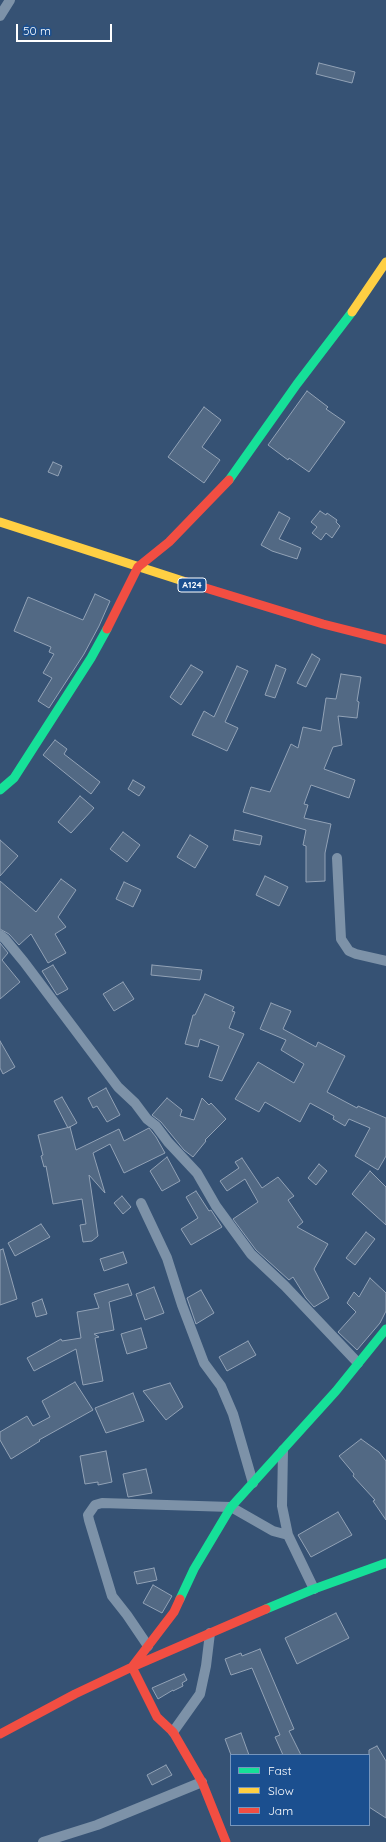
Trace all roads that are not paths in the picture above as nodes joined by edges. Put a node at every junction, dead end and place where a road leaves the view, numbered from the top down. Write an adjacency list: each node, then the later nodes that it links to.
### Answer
1 (10, 0): 2 (street)
2 (0, 16)
3 (386, 262): 5 (main road)
4 (0, 522): 5 (main road, A124)
5 (138, 567): 6 (main road, A124); 7 (main road)
6 (386, 640)
7 (0, 790)
8 (338, 858): 10 (street)
9 (0, 935): 13 (street)
10 (386, 961)
11 (141, 1203): 15 (street)
12 (386, 1329): 13 (main road)
13 (358, 1363): 14 (main road)
14 (283, 1450): 15 (main road); 17 (street)
15 (253, 1483): 16 (main road)
16 (231, 1507): 17 (street); 21 (main road); 21 (street)
17 (288, 1535): 19 (street)
18 (386, 1563): 19 (main road)
19 (314, 1589): 20 (main road)
20 (210, 1633): 22 (main road); 23 (street)
21 (148, 1646): 22 (main road)
22 (132, 1667): 23 (main road); 24 (main road)
23 (173, 1732): 25 (main road)
24 (0, 1734)
25 (202, 1782): 26 (street); 27 (main road)
26 (44, 1842)
27 (226, 1842)

